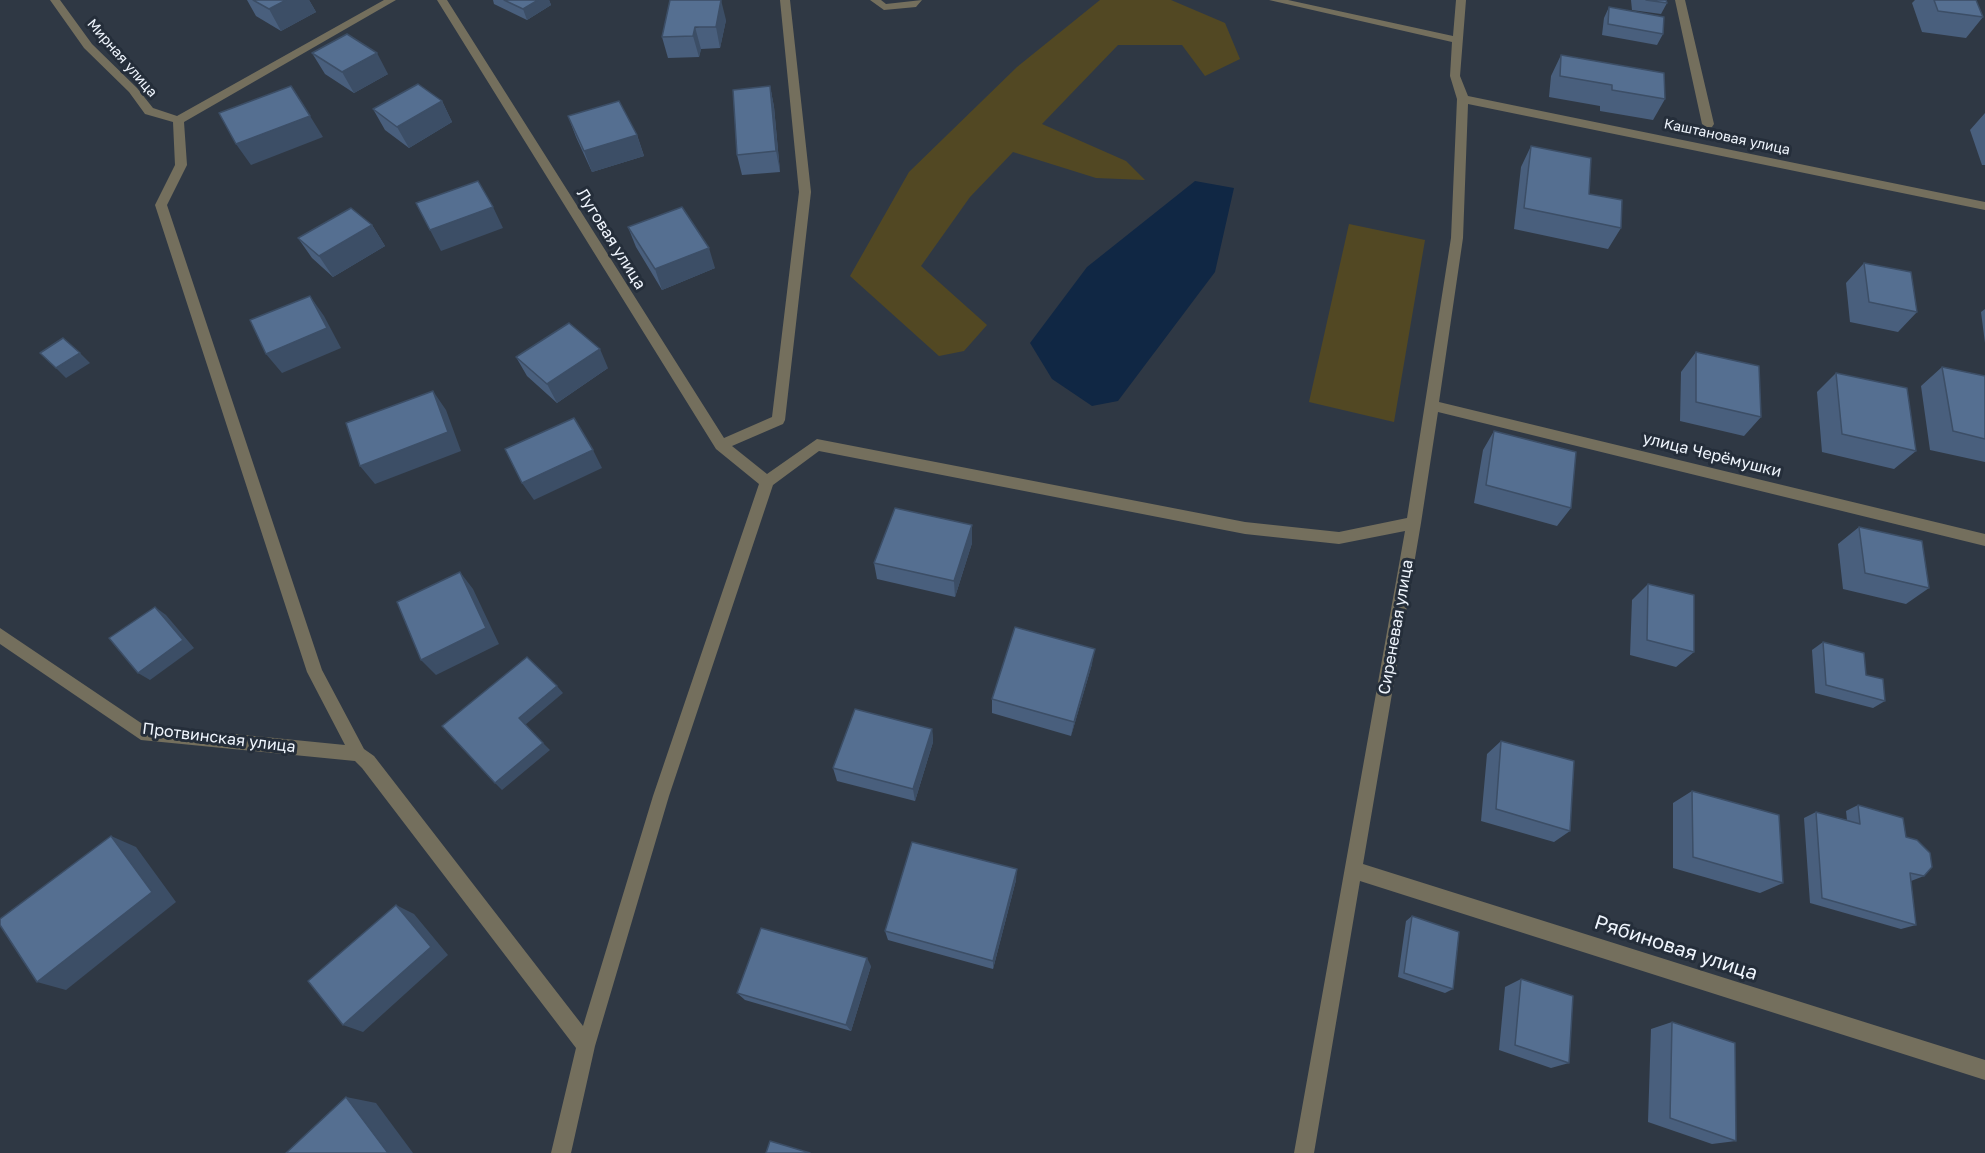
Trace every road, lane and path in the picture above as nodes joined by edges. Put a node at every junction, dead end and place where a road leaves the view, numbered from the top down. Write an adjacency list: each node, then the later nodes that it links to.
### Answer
1 (55, 0): 12 (street, Мирная улица)
2 (391, 0): 12 (street)
3 (442, 0): 16 (street, Луговая улица)
4 (785, 0): 16 (street)
5 (875, 0): 6 (street)
6 (917, 0)
7 (1274, 0): 10 (street)
8 (1461, 0): 10 (street, Сиреневая улица)
9 (1680, 0): 13 (street)
10 (1457, 40): 11 (street, Сиреневая улица)
11 (1463, 99): 14 (street, Каштановая улица); 15 (street, Сиреневая улица)
12 (178, 120): 21 (street)
13 (1708, 124)
14 (1985, 206)
15 (1431, 405): 18 (street, Сиреневая улица); 19 (street, улица Черёмушки)
16 (721, 445): 17 (street, Луговая улица)
17 (767, 482): 18 (street); 23 (street)
18 (1414, 523): 22 (street, Сиреневая улица)
19 (1985, 540)
20 (0, 635): 21 (street, Протвинская улица)
21 (358, 754): 23 (street)
22 (1354, 870): 24 (street, Рябиновая улица); 26 (street, Сиреневая улица)
23 (586, 1046): 25 (street)
24 (1985, 1070)
25 (561, 1153)
26 (1304, 1153)

